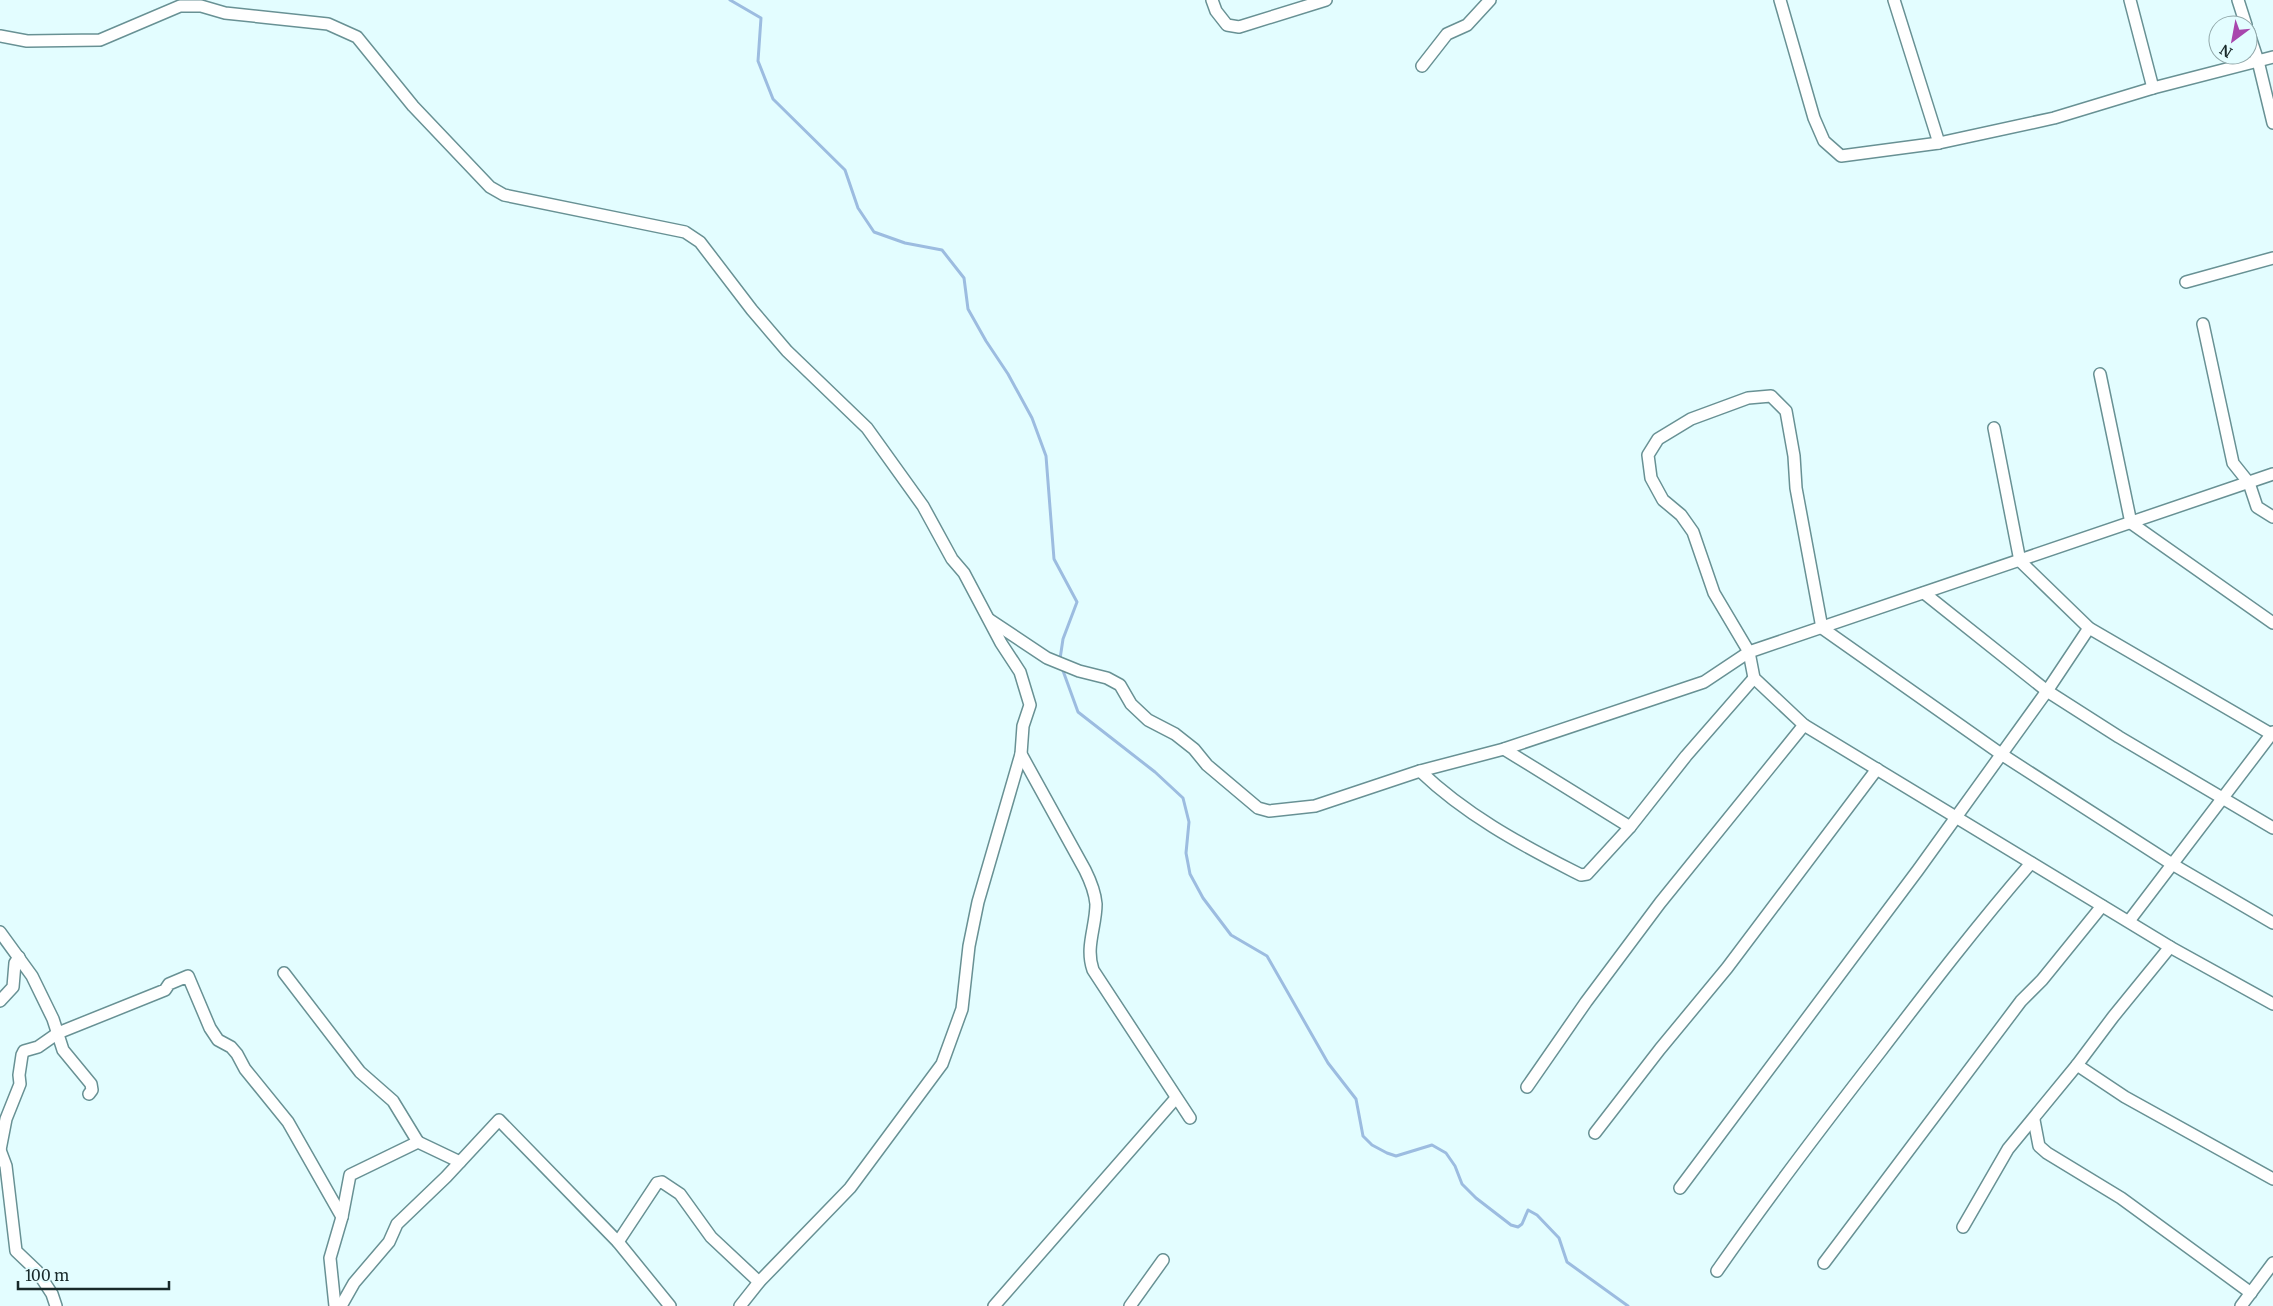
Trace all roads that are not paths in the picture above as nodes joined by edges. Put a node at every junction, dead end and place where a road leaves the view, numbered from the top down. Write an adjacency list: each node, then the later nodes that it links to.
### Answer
1 (1212, 0): 2 (street)
2 (1326, 0)
3 (1490, 0): 13 (street)
4 (1780, 0): 16 (street)
5 (1894, 0): 16 (street)
6 (2130, 0): 14 (street)
7 (2238, 0): 8 (street)
8 (2243, 15)
9 (0, 36): 28 (street)
10 (2273, 57): 11 (street)
11 (2258, 61): 15 (street)
12 (2242, 65): 14 (street)
13 (1422, 66)
14 (2153, 88): 16 (street)
15 (2273, 123)
16 (1938, 143)
17 (2273, 258): 18 (street)
18 (2186, 282)
19 (2203, 324): 23 (street)
20 (2100, 374): 25 (street)
21 (1994, 428): 26 (street)
22 (2273, 474): 23 (street)
23 (2249, 483): 24 (street); 25 (street)
24 (2273, 517)
25 (2131, 523): 26 (street); 29 (street)
26 (2020, 561): 27 (street); 31 (street)
27 (1924, 593): 30 (street); 34 (street)
28 (988, 619): 38 (street); 41 (street)
29 (2273, 623)
30 (1822, 628): 32 (street); 32 (street); 39 (street)
31 (2090, 628): 34 (street); 36 (street)
32 (1749, 652): 33 (street); 37 (street)
33 (1754, 678): 35 (street); 44 (street)
34 (2047, 691): 39 (street); 42 (street)
35 (1804, 725): 40 (street); 59 (street)
36 (2272, 734): 42 (street)
37 (1504, 749): 41 (street); 44 (street)
38 (1021, 754): 61 (street); 78 (street)
39 (2001, 754): 43 (street); 47 (street)
40 (1877, 769): 43 (street); 64 (street)
41 (1420, 771): 44 (street)
42 (2223, 798): 45 (street); 47 (street)
43 (1955, 816): 46 (street); 69 (street)
44 (1630, 827)
45 (2273, 828)
46 (2031, 862): 48 (street); 76 (street)
47 (2172, 864): 49 (street); 50 (street)
48 (2102, 906): 49 (street); 74 (street)
49 (2129, 921): 52 (street)
50 (2273, 923)
51 (0, 932): 53 (street)
52 (2170, 947): 56 (street); 58 (street)
53 (19, 957): 55 (street); 57 (street)
54 (284, 973): 65 (street)
55 (0, 1001)
56 (2273, 1004)
57 (58, 1033): 60 (street); 66 (street); 70 (street)
58 (2077, 1066): 63 (street); 68 (street)
59 (1527, 1087)
60 (89, 1094)
61 (1176, 1098): 62 (street); 86 (street)
62 (1190, 1118)
63 (2034, 1120): 71 (street); 80 (street)
64 (1594, 1133)
65 (418, 1142): 67 (street); 70 (street)
66 (0, 1150): 81 (street)
67 (460, 1162): 72 (street); 83 (street)
68 (2273, 1179)
69 (1680, 1188)
70 (342, 1217): 82 (street)
71 (1963, 1227)
72 (618, 1242): 78 (street); 84 (street)
73 (1164, 1260): 87 (street)
74 (1824, 1262)
75 (2273, 1263): 77 (street)
76 (1717, 1271)
77 (2262, 1277): 79 (street); 80 (street)
78 (759, 1282): 85 (street)
79 (2273, 1284)
80 (2251, 1292): 88 (street)
81 (56, 1306)
82 (334, 1306)
83 (341, 1306)
84 (670, 1306)
85 (740, 1306)
86 (994, 1306)
87 (1130, 1306)
88 (2241, 1306)

